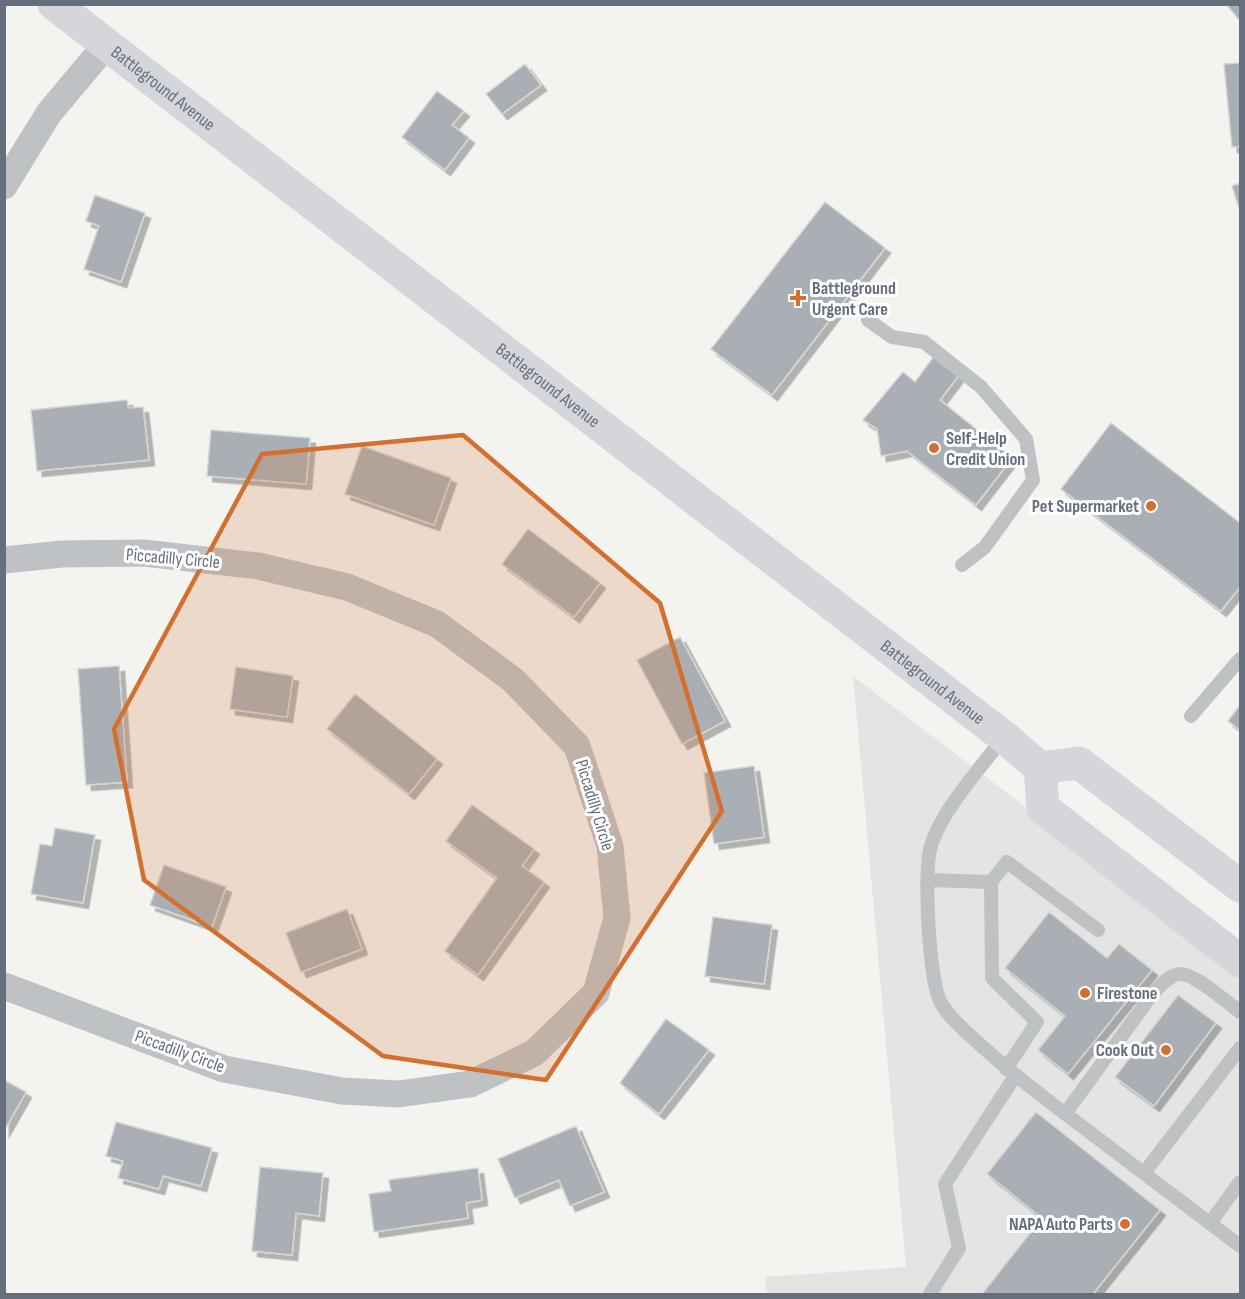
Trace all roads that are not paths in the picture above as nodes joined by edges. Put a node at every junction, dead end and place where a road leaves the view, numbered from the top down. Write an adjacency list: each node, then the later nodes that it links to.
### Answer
1 (54, 4): 2 (main road, Battleground Avenue)
2 (106, 45): 3 (street); 9 (main road, Battleground Avenue)
3 (4, 186)
4 (868, 320): 6 (lane)
5 (4, 560): 16 (street, Piccadilly Circle)
6 (962, 565)
7 (1240, 659): 8 (lane)
8 (1191, 716)
9 (1004, 737): 10 (main road, Battleground Avenue); 11 (lane)
10 (1040, 768): 13 (main road); 15 (main road)
11 (927, 880): 12 (lane); 19 (lane)
12 (991, 882): 14 (lane); 19 (lane)
13 (1240, 886)
14 (1098, 930)
15 (1240, 961)
16 (4, 986)
17 (1240, 1012): 20 (lane)
18 (1240, 1048): 21 (lane)
19 (1010, 1072): 20 (lane); 25 (lane)
20 (1065, 1114): 21 (lane)
21 (1144, 1173): 23 (lane)
22 (1240, 1182): 23 (lane)
23 (1209, 1222): 24 (lane)
24 (1240, 1246)
25 (930, 1294)

